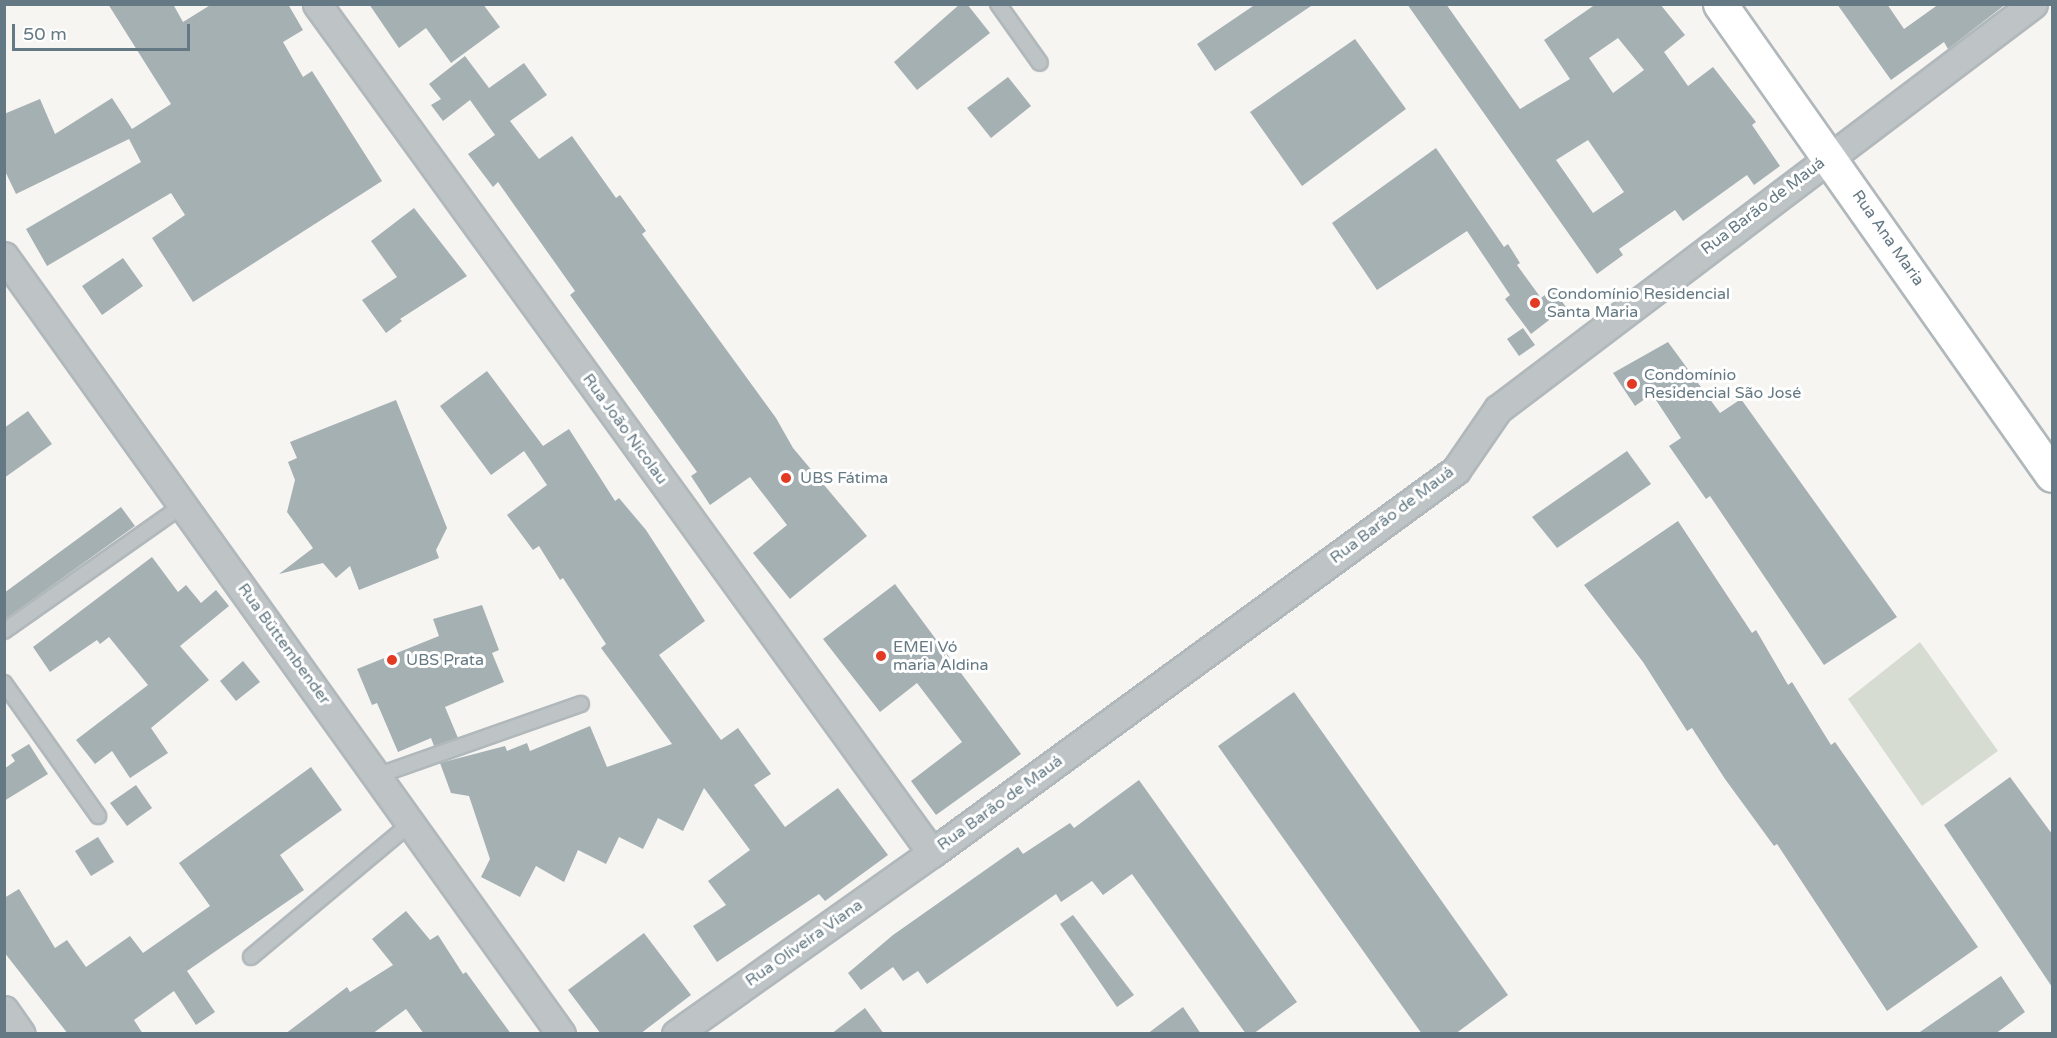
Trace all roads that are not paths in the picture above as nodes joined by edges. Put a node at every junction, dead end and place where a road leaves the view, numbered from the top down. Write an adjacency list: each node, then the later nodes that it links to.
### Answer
1 (317, 4): 16 (street, Rua João Nicolau)
2 (998, 4): 5 (lane)
3 (1720, 4): 6 (street, Rua Ana Maria)
4 (2033, 4): 6 (street, Rua Barão de Mauá)
5 (1040, 63)
6 (1830, 155): 8 (street, Rua Ana Maria); 16 (street, Rua Barão de Mauá)
7 (4, 256): 9 (street, Rua Büttembender)
8 (2052, 475)
9 (183, 505): 10 (lane); 13 (street, Rua Büttembender)
10 (4, 631)
11 (4, 683): 14 (lane)
12 (581, 704): 13 (lane)
13 (379, 776): 15 (street, Rua Büttembender)
14 (98, 816)
15 (410, 824): 17 (lane); 20 (street, Rua Büttembender)
16 (932, 853): 21 (street, Rua Oliveira Viana)
17 (251, 957)
18 (4, 1010): 19 (street)
19 (21, 1034)
20 (561, 1034)
21 (676, 1034)

